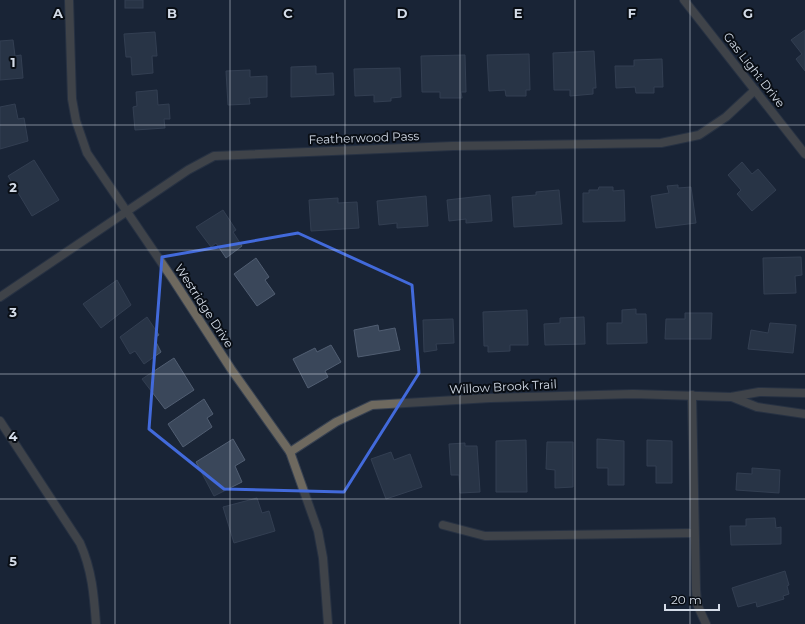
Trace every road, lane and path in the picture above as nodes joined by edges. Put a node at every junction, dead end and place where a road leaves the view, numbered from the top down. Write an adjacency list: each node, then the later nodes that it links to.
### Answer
1 (69, 0): 5 (street, Westridge Drive)
2 (684, 0): 3 (street, Gas Light Drive)
3 (755, 90): 4 (street, Gas Light Drive); 5 (street, Featherwood Pass)
4 (805, 154)
5 (126, 211): 6 (street, Featherwood Pass); 12 (street, Westridge Drive)
6 (0, 297)
7 (805, 393): 9 (street, Willow Brook Trail)
8 (692, 395): 9 (street, Willow Brook Trail); 12 (street, Willow Brook Trail); 14 (street)
9 (731, 397): 10 (street, Willow Brook Trail)
10 (805, 414)
11 (0, 421): 15 (street)
12 (290, 452): 16 (street, Westridge Drive)
13 (444, 525): 14 (street)
14 (694, 532): 17 (street)
15 (96, 624)
16 (328, 624)
17 (706, 624)

